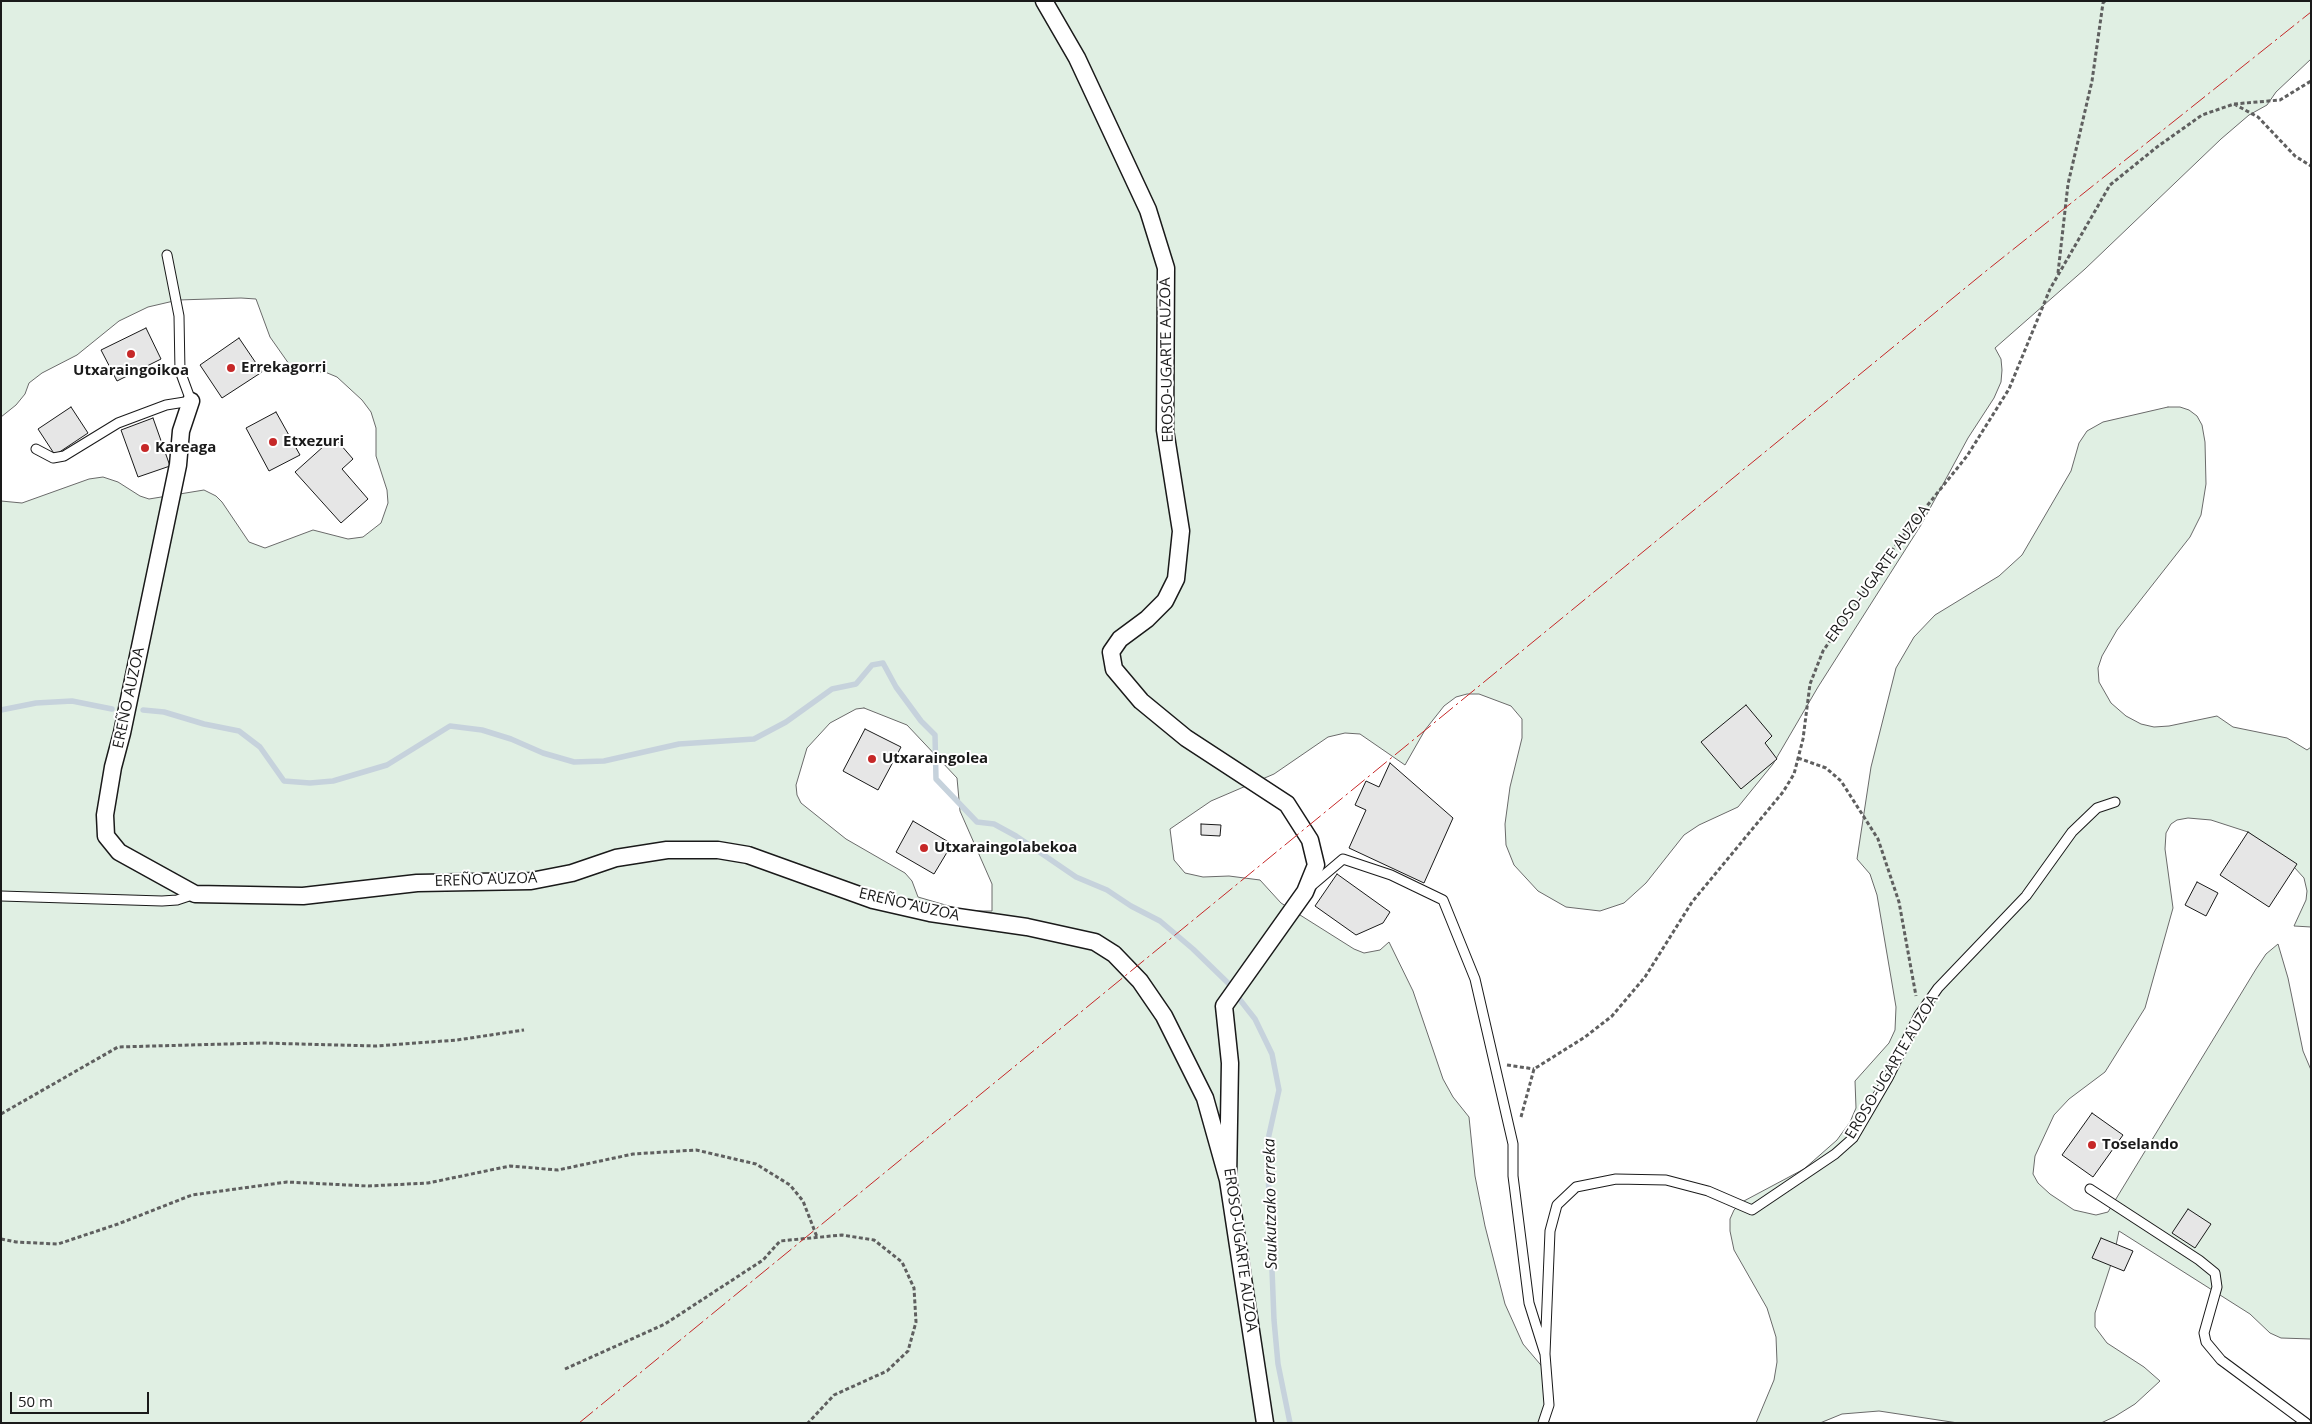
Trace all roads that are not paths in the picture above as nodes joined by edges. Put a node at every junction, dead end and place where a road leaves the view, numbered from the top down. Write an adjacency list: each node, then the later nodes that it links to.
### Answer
1 (1044, 1): 6 (street, EROSO-UGARTE AUZOA)
2 (167, 255): 3 (lane)
3 (191, 400): 4 (lane); 7 (street, EREÑO AUZOA)
4 (36, 449)
5 (2115, 802): 11 (lane, EROSO-UGARTE AUZOA)
6 (1305, 892): 9 (street, EROSO-UGARTE AUZOA); 11 (lane, EROSO-UGARTE AUZOA)
7 (195, 894): 8 (lane); 9 (street, EREÑO AUZOA)
8 (1, 896)
9 (1228, 1180): 12 (street, EROSO-UGARTE AUZOA)
10 (2090, 1189): 14 (lane)
11 (1545, 1354): 13 (lane, EROSO-UGARTE AUZOA)
12 (1265, 1423)
13 (1543, 1423)
14 (2306, 1423)

